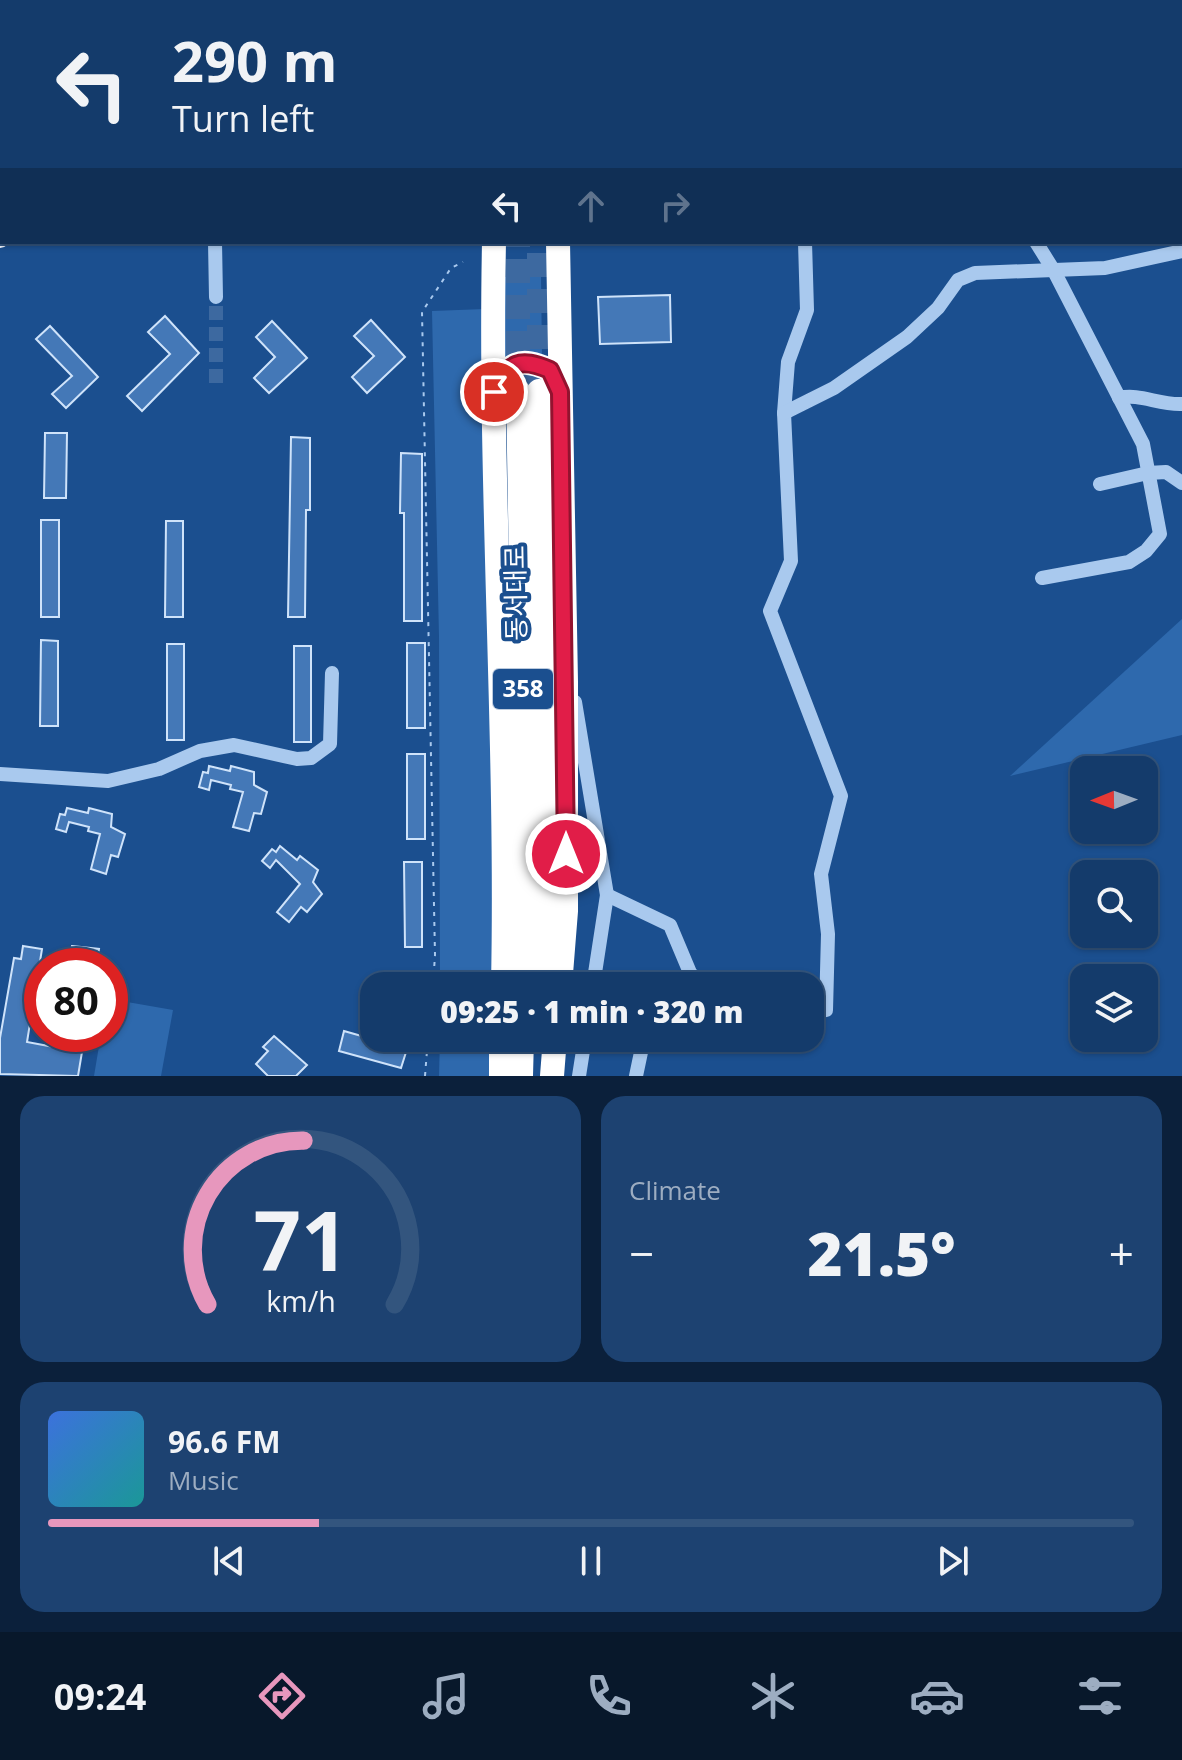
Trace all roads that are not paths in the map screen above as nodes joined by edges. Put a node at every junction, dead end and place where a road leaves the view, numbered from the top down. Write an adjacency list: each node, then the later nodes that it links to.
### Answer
1 (215, 244): 10 (street)
2 (483, 244): 8 (highway)
3 (494, 244): 8 (highway)
4 (558, 244): 11 (highway)
5 (805, 244): 14 (street)
6 (1037, 244): 9 (street)
7 (1182, 251): 9 (street)
8 (494, 268): 11 (highway)
9 (1054, 271): 12 (street); 14 (street)
10 (216, 297)
11 (528, 391): 19 (highway); 23 (highway); 24 (highway, 동서대로 / 358); 25 (highway, 동서대로 / 358)
12 (1119, 398): 13 (street); 15 (street)
13 (1182, 404)
14 (784, 413): 29 (street)
15 (1148, 473): 16 (street); 17 (street); 18 (street)
16 (1182, 483)
17 (1100, 484)
18 (1042, 578)
19 (565, 645): 22 (street); 26 (highway)
20 (332, 673): 21 (street)
21 (0, 774)
22 (607, 895): 27 (street); 28 (street)
23 (503, 972)
24 (524, 972)
25 (547, 972)
26 (561, 972)
27 (595, 972)
28 (684, 972)
29 (824, 1010)
30 (501, 1052): 36 (highway)
31 (522, 1052): 37 (highway)
32 (545, 1052): 38 (highway)
33 (554, 1052): 39 (highway)
34 (583, 1052): 40 (street)
35 (641, 1052): 41 (street)
36 (501, 1076)
37 (521, 1076)
38 (544, 1076)
39 (552, 1076)
40 (579, 1076)
41 (636, 1076)

